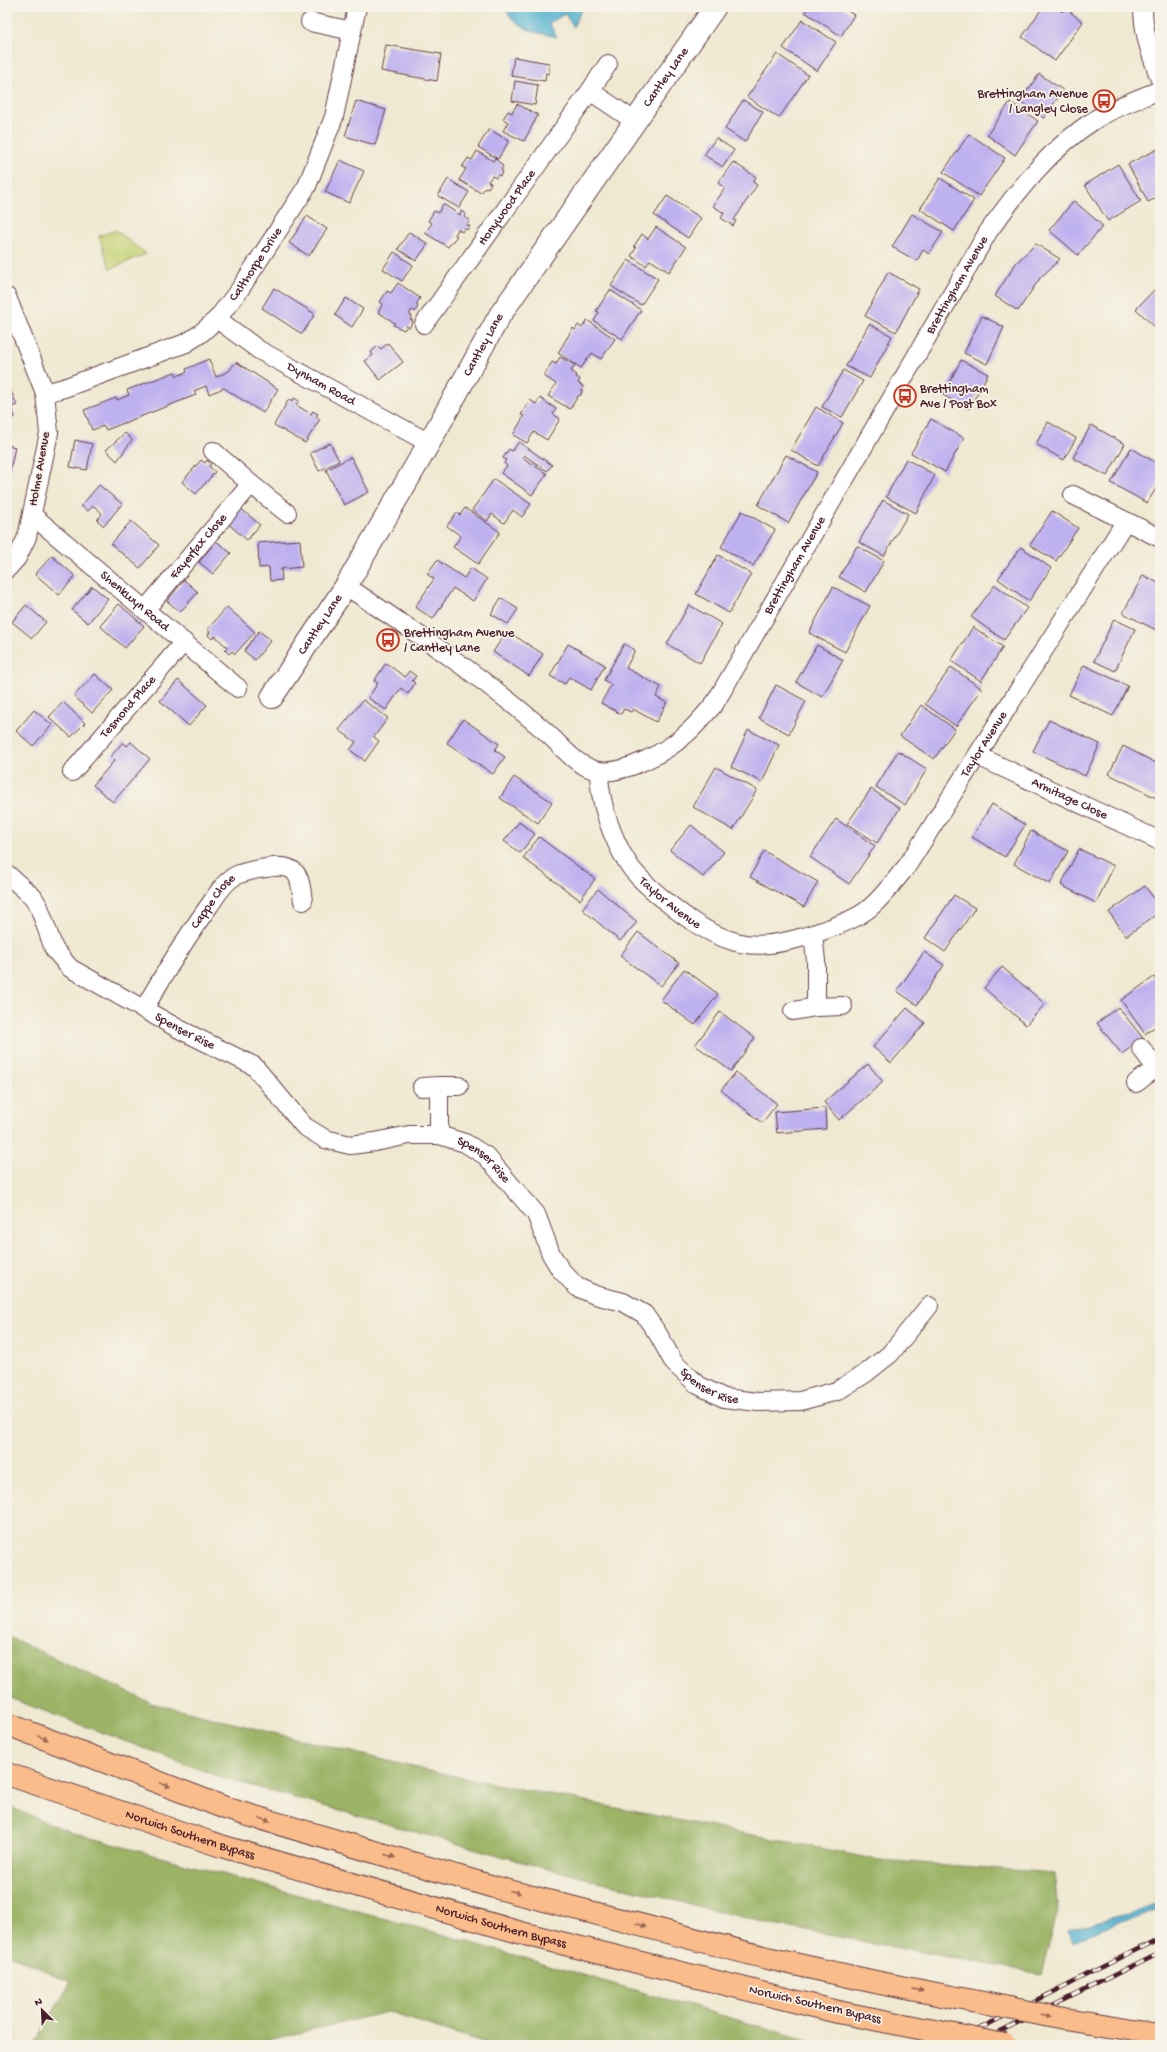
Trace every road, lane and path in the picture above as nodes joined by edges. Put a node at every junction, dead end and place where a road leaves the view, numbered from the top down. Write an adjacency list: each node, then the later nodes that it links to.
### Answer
1 (357, 7): 5 (street, Calthorpe Drive)
2 (715, 7): 10 (street, Cantley Lane)
3 (1143, 7): 7 (street)
4 (310, 22): 5 (street)
5 (352, 31): 12 (street, Calthorpe Drive)
6 (608, 64): 9 (street, Honywood Place)
7 (1160, 79)
8 (1160, 90): 30 (street, Brettingham Avenue)
9 (590, 91): 10 (street); 13 (street, Honywood Place)
10 (636, 122): 15 (street, Cantley Lane)
11 (7, 297): 14 (street, Holme Avenue)
12 (217, 319): 14 (street, Calthorpe Drive); 15 (street, Dynham Road)
13 (424, 324)
14 (44, 392): 20 (street, Holme Avenue)
15 (429, 443): 24 (street, Cantley Lane)
16 (214, 451): 17 (street)
17 (251, 484): 19 (street); 25 (street, Fayerfax Close)
18 (1073, 495): 21 (street)
19 (287, 513)
20 (32, 514): 23 (street, Holme Avenue); 25 (street, Shenkwyn Road)
21 (1126, 522): 22 (street); 29 (street, Taylor Avenue)
22 (1160, 538)
23 (7, 569)
24 (346, 586): 28 (street, Cantley Lane); 30 (street, Brettingham Avenue)
25 (145, 610): 26 (street, Shenkwyn Road)
26 (184, 642): 27 (street, Shenkwyn Road); 31 (street, Tesmond Place)
27 (238, 688)
28 (272, 697)
29 (978, 756): 32 (street, Armitage Close); 35 (street, Taylor Avenue)
30 (599, 771): 35 (street, Taylor Avenue)
31 (72, 772)
32 (1160, 841)
33 (7, 874): 38 (street, Spenser Rise)
34 (303, 902): 38 (street, Cappe Close)
35 (813, 934): 37 (street)
36 (843, 1006): 37 (street)
37 (816, 1007): 39 (street)
38 (144, 1009): 44 (street, Spenser Rise)
39 (793, 1011)
40 (1141, 1048): 41 (street)
41 (1158, 1066): 42 (street)
42 (1136, 1083)
43 (459, 1086): 44 (street)
44 (439, 1135): 45 (street, Spenser Rise)
45 (929, 1306)
46 (7, 1724): 48 (highway, one-way to 48, bridge)
47 (7, 1774): 49 (highway, Norwich Southern Bypass, bridge)
48 (1160, 2034)
49 (1005, 2045)

